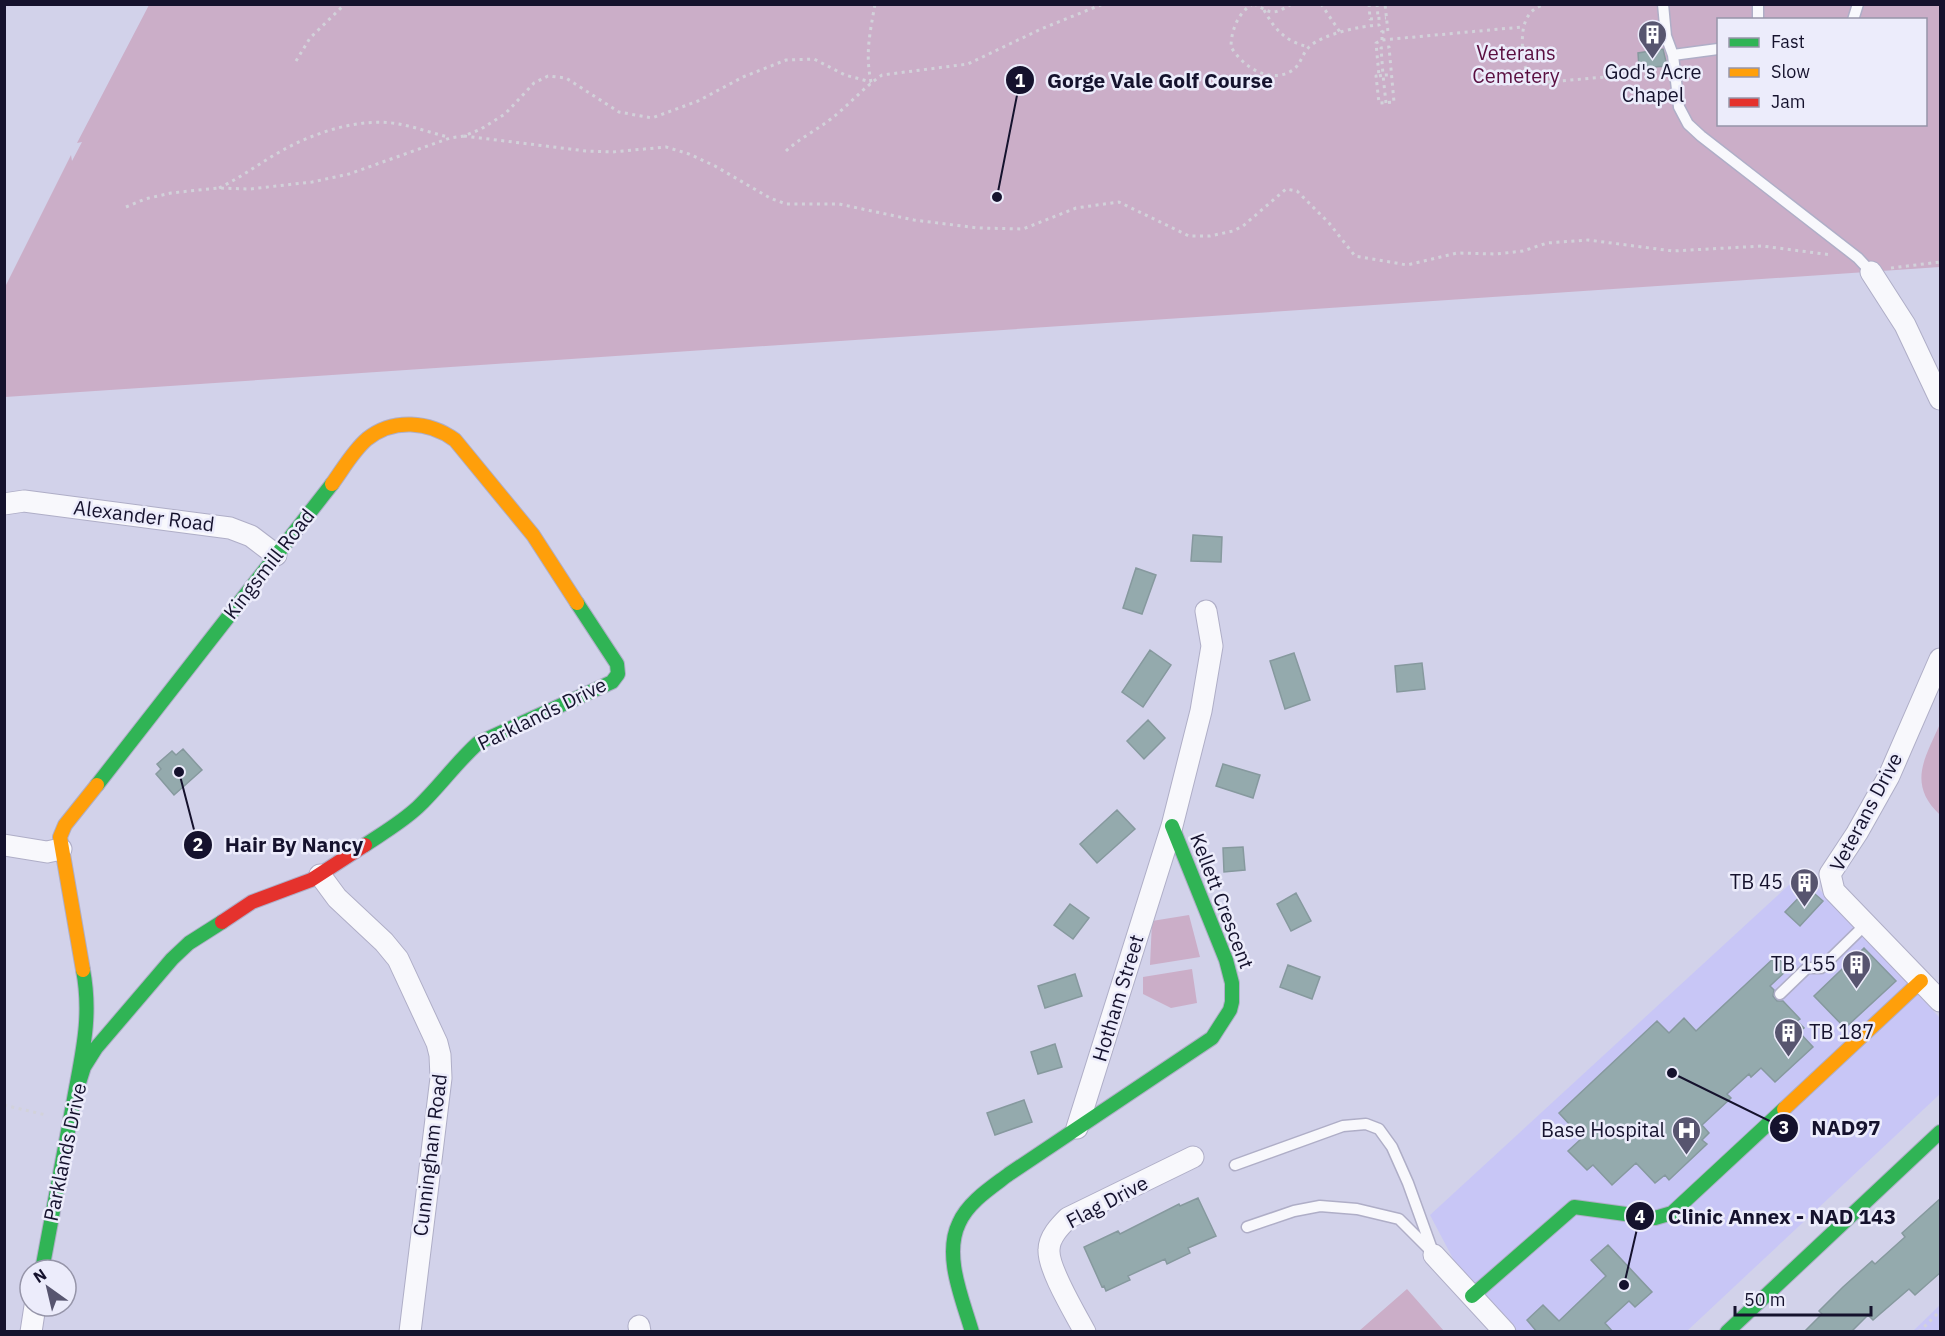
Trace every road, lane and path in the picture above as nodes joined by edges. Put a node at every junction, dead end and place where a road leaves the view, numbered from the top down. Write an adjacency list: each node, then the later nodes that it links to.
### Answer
1 (345, 4): 22 (path)
2 (874, 4): 28 (path)
3 (1103, 4): 28 (path)
4 (1253, 4): 12 (path); 19 (path)
5 (1292, 4): 12 (path)
6 (1321, 4): 16 (path)
7 (1376, 4): 11 (path); 13 (path)
8 (1385, 4): 14 (path)
9 (1548, 4): 15 (path)
10 (1663, 4): 21 (lane)
11 (1369, 5): 13 (path)
12 (1264, 10): 19 (path)
13 (1378, 18): 14 (path)
14 (1386, 18): 17 (path)
15 (1522, 27): 18 (path); 25 (path)
16 (1340, 32): 17 (path); 19 (path)
17 (1382, 32): 18 (path)
18 (1382, 40): 26 (path)
19 (1309, 47)
20 (1717, 49): 21 (lane)
21 (1673, 55): 25 (lane)
22 (296, 60)
23 (1391, 61): 24 (path); 24 (path); 27 (path)
24 (1382, 62): 26 (path)
25 (1675, 71): 39 (lane)
26 (1381, 75): 27 (path); 30 (path); 31 (path)
27 (1392, 75): 29 (path)
28 (871, 82): 33 (path); 35 (path)
29 (1393, 88): 30 (path); 32 (path)
30 (1385, 89): 31 (path); 32 (path)
31 (1377, 90): 32 (path)
32 (1386, 103)
33 (464, 136): 34 (path); 39 (path)
34 (450, 138): 36 (path); 36 (path)
35 (786, 151)
36 (218, 188): 37 (path)
37 (126, 207)
38 (1941, 261): 39 (path)
39 (1872, 266): 40 (street)
40 (1941, 399)
41 (4, 504): 42 (street, Alexander Road)
42 (276, 555): 45 (street, Kingsmill Road); 48 (street, Kingsmill Road)
43 (1206, 611): 46 (street, Hotham Street)
44 (1941, 659): 50 (street, Veterans Drive)
45 (618, 674): 49 (street, Parklands Drive)
46 (1172, 826): 57 (street, Hotham Street); 57 (street, Kellett Crescent)
47 (4, 845): 48 (street)
48 (61, 849): 54 (street, Kingsmill Road)
49 (320, 875): 54 (street, Parklands Drive); 66 (street, Cunningham Road)
50 (1866, 924): 51 (street, Veterans Drive); 52 (lane)
51 (1921, 981): 53 (street, Veterans Drive); 64 (street)
52 (1780, 994)
53 (1941, 1001)
54 (94, 1037): 63 (street, Parklands Drive)
55 (4, 1105): 56 (path)
56 (46, 1115)
57 (1077, 1128): 67 (street)
58 (1941, 1132): 70 (street)
59 (1192, 1157): 68 (street, Flag Drive)
60 (1235, 1165): 62 (lane)
61 (1247, 1227): 62 (lane)
62 (1434, 1255): 64 (street)
63 (44, 1258)
64 (1472, 1296): 69 (street)
65 (1941, 1311): 71 (path)
66 (410, 1332)
67 (972, 1332)
68 (1085, 1332)
69 (1505, 1332)
70 (1727, 1332)
71 (1919, 1332)

